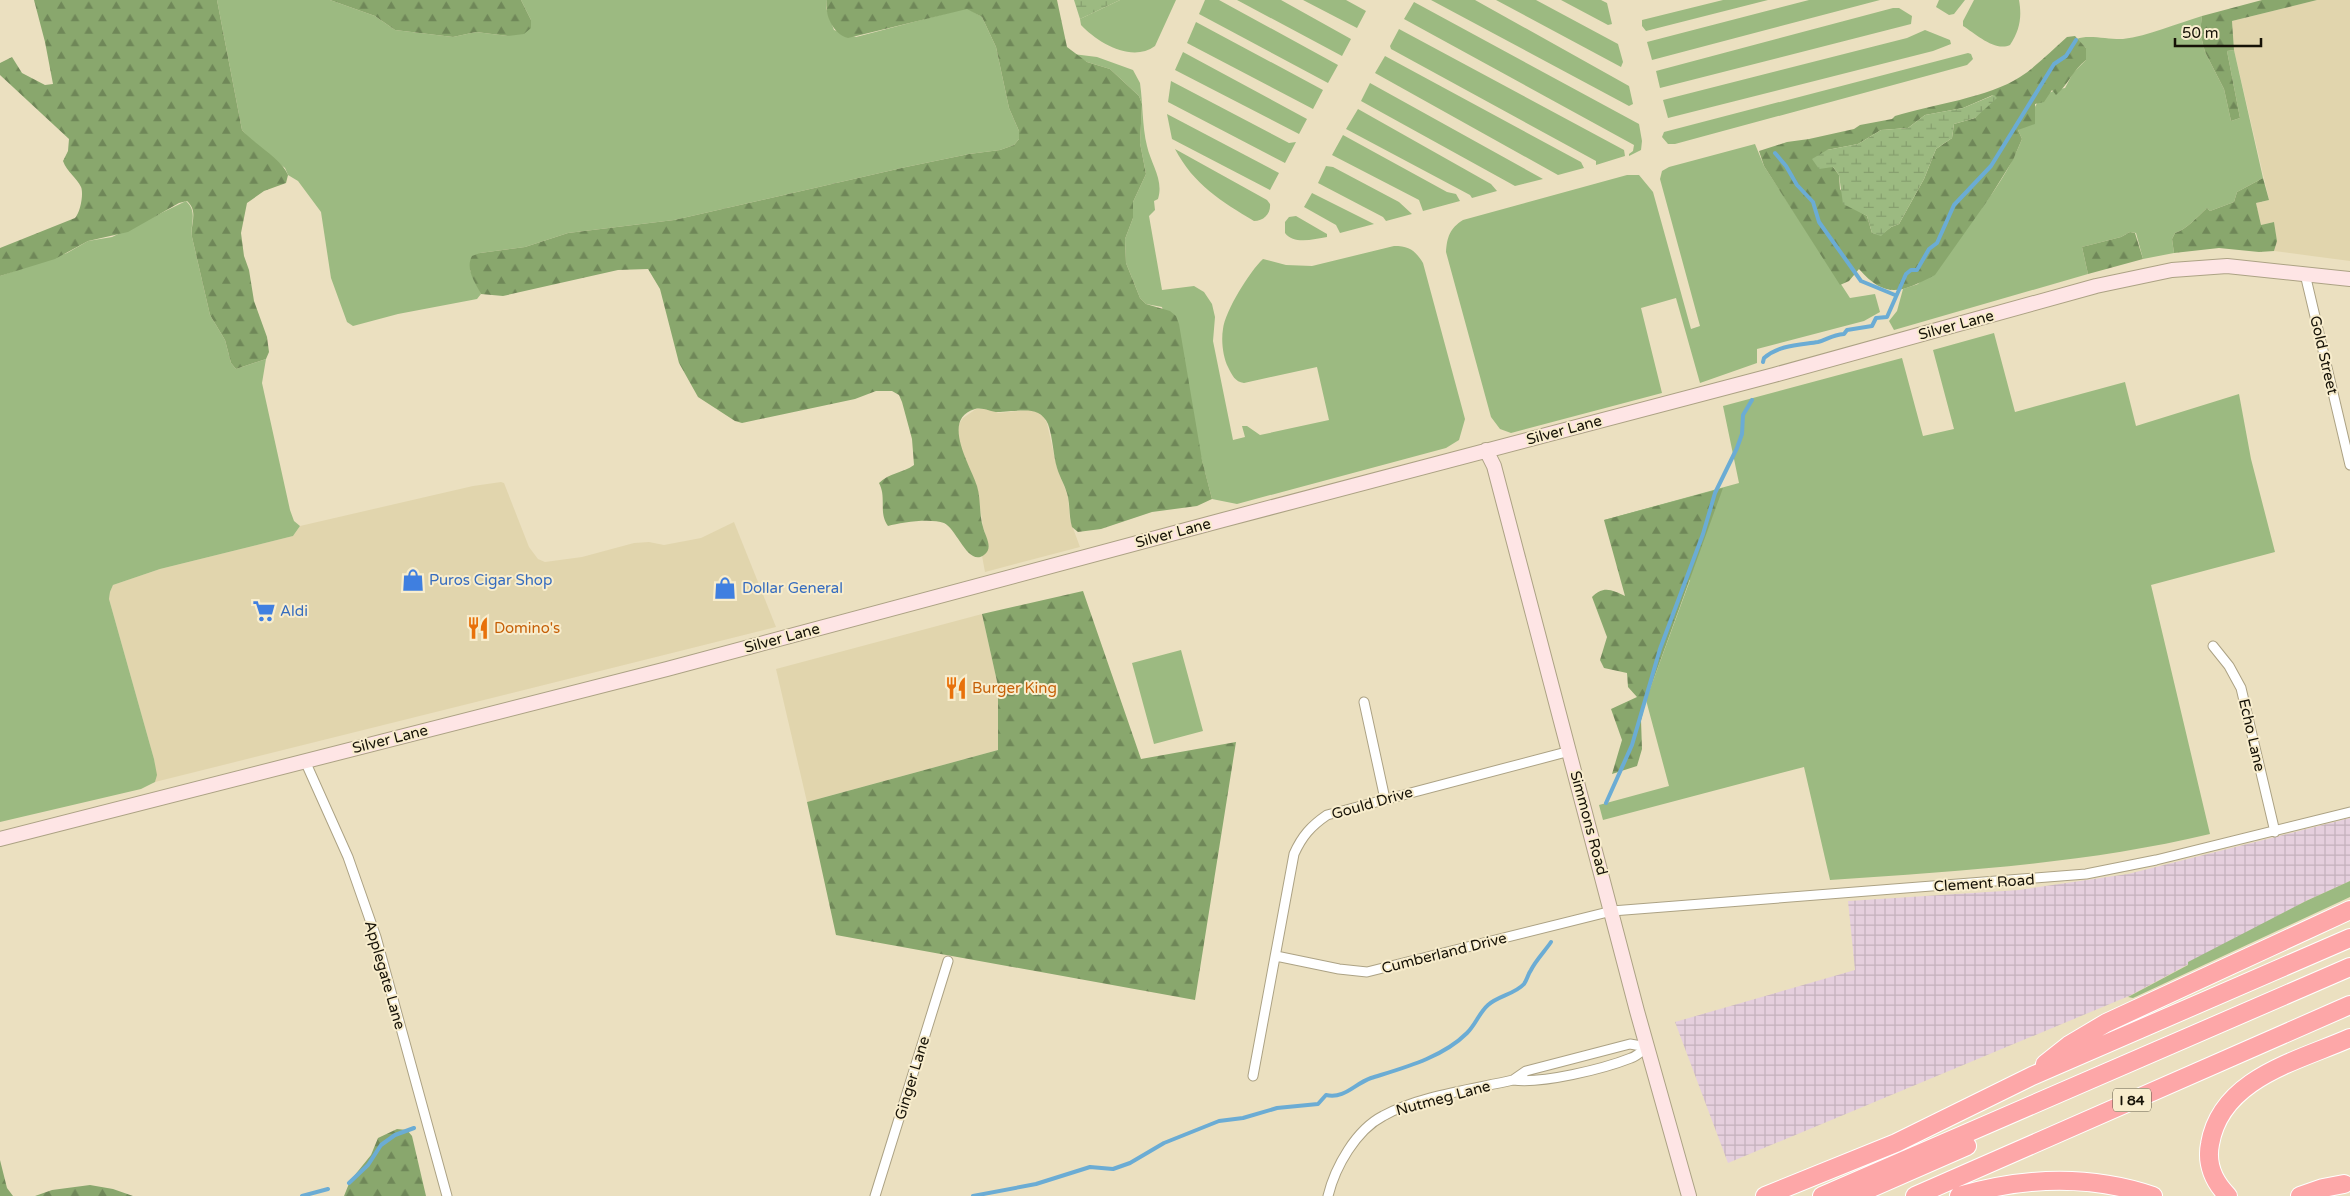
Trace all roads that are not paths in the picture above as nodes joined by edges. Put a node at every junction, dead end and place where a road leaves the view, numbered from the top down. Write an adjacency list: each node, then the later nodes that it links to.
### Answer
1 (2305, 274): 2 (main road, Silver Lane); 3 (main road, Silver Lane); 4 (street, Gold Street)
2 (2350, 279)
3 (1486, 450): 7 (main road, Simmons Road); 8 (main road, Silver Lane)
4 (2350, 465)
5 (2213, 646): 11 (street, Echo Lane)
6 (1364, 702): 9 (street)
7 (1570, 751): 9 (street, Gould Drive); 14 (main road, Simmons Road)
8 (305, 761): 12 (main road, Silver Lane); 31 (street, Applegate Lane)
9 (1385, 799): 16 (street, Gould Drive)
10 (2350, 812): 11 (street, Clement Road)
11 (2275, 832): 14 (street, Clement Road)
12 (0, 838)
13 (2350, 910): 25 (highway)
14 (1612, 911): 16 (street, Cumberland Drive); 22 (main road, Simmons Road)
15 (2350, 938): 25 (highway)
16 (1276, 956): 24 (street, Gould Drive)
17 (948, 961): 32 (street, Ginger Lane)
18 (2350, 967): 36 (highway)
19 (2350, 980): 37 (highway)
20 (2350, 1005): 38 (highway, I 84)
21 (2350, 1038): 41 (highway)
22 (1647, 1047): 23 (street, Nutmeg Lane); 27 (street, Nutmeg Lane); 30 (main road, Simmons Road)
23 (1538, 1068): 26 (street, Nutmeg Lane); 27 (street)
24 (1253, 1076)
25 (2032, 1076): 28 (highway)
26 (1513, 1080): 27 (street, Nutmeg Lane); 33 (street, Nutmeg Lane)
27 (1538, 1080)
28 (1896, 1143): 34 (highway); 35 (highway)
29 (2344, 1184): 42 (highway)
30 (1687, 1190)
31 (447, 1196)
32 (875, 1196)
33 (1328, 1196)
34 (1765, 1196)
35 (1811, 1196)
36 (1822, 1196)
37 (1853, 1196)
38 (1915, 1196)
39 (1959, 1196): 40 (highway)
40 (2153, 1196)
41 (2228, 1196)
42 (2300, 1196)

